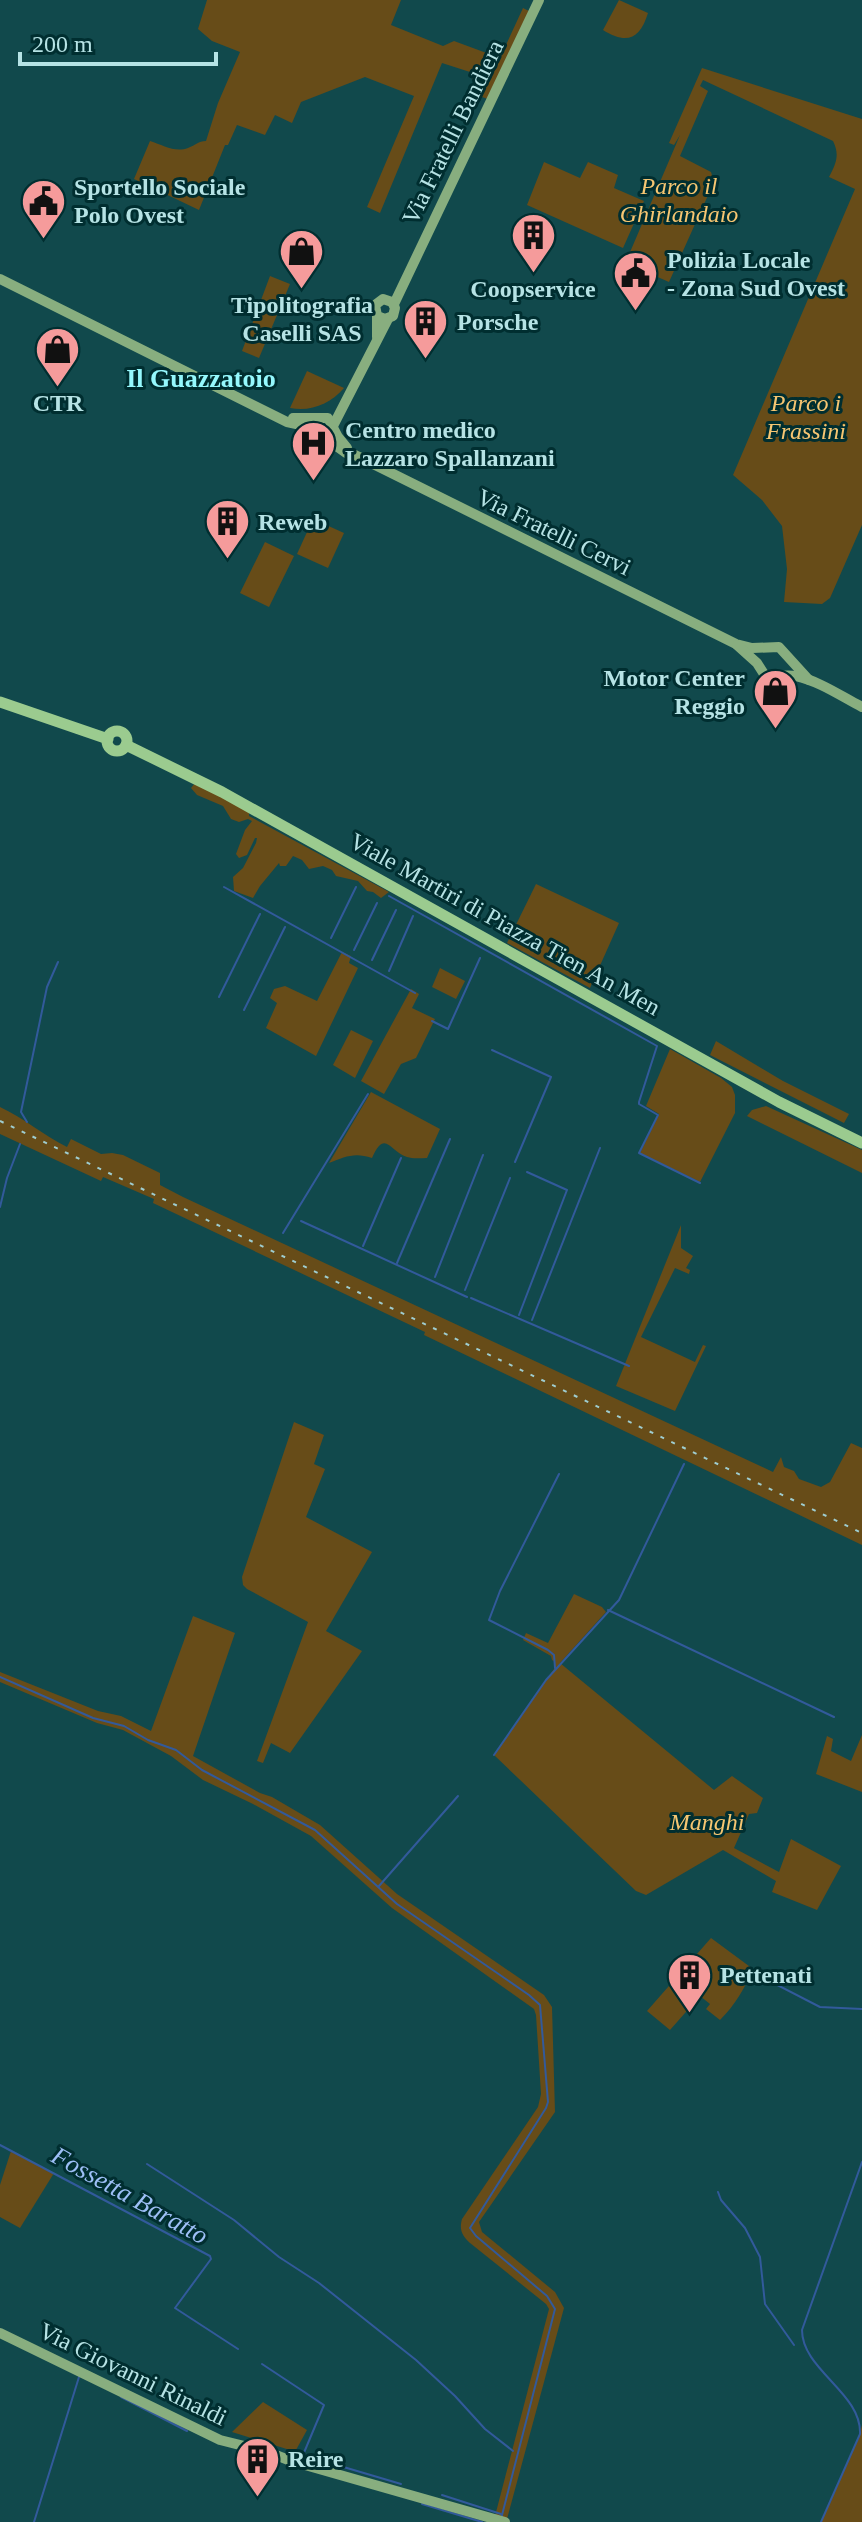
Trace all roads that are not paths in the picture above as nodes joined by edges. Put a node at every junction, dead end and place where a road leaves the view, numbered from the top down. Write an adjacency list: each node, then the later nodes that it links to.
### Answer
1 (539, 0): 3 (main road, Via Fratelli Bandiera)
2 (0, 279): 6 (main road, Via Fratelli Cervi)
3 (390, 301): 4 (main road, Via Fratelli Bandiera); 4 (main road, Via Fratelli Bandiera)
4 (383, 318): 5 (main road, Via Fratelli Bandiera)
5 (347, 399): 7 (main road, Via Fratelli Bandiera); 8 (main road, Via Fratelli Bandiera)
6 (280, 417): 7 (main road, Via Fratelli Cervi); 9 (main road, Via Fratelli Cervi)
7 (320, 418): 8 (main road, Via Fratelli Cervi); 9 (main road)
8 (333, 428): 9 (main road); 10 (main road, Via Fratelli Cervi)
9 (317, 435): 10 (main road, Via Fratelli Cervi)
10 (355, 455): 11 (main road, Via Fratelli Cervi)
11 (736, 644): 12 (main road, Via Fratelli Cervi); 14 (main road, Via Fratelli Cervi)
12 (767, 647): 13 (main road, Via Fratelli Cervi); 14 (main road)
13 (788, 659): 15 (main road); 16 (main road, Via Fratelli Cervi)
14 (757, 663): 15 (main road, Via Fratelli Cervi)
15 (780, 675): 16 (main road, Via Fratelli Cervi)
16 (809, 680): 18 (main road, Via Fratelli Cervi)
17 (0, 702): 19 (main road, Viale Martiri di Piazza Tien An Men)
18 (862, 707)
19 (862, 1143)
20 (0, 2333): 21 (main road, Via Giovanni Rinaldi)
21 (502, 2521)

